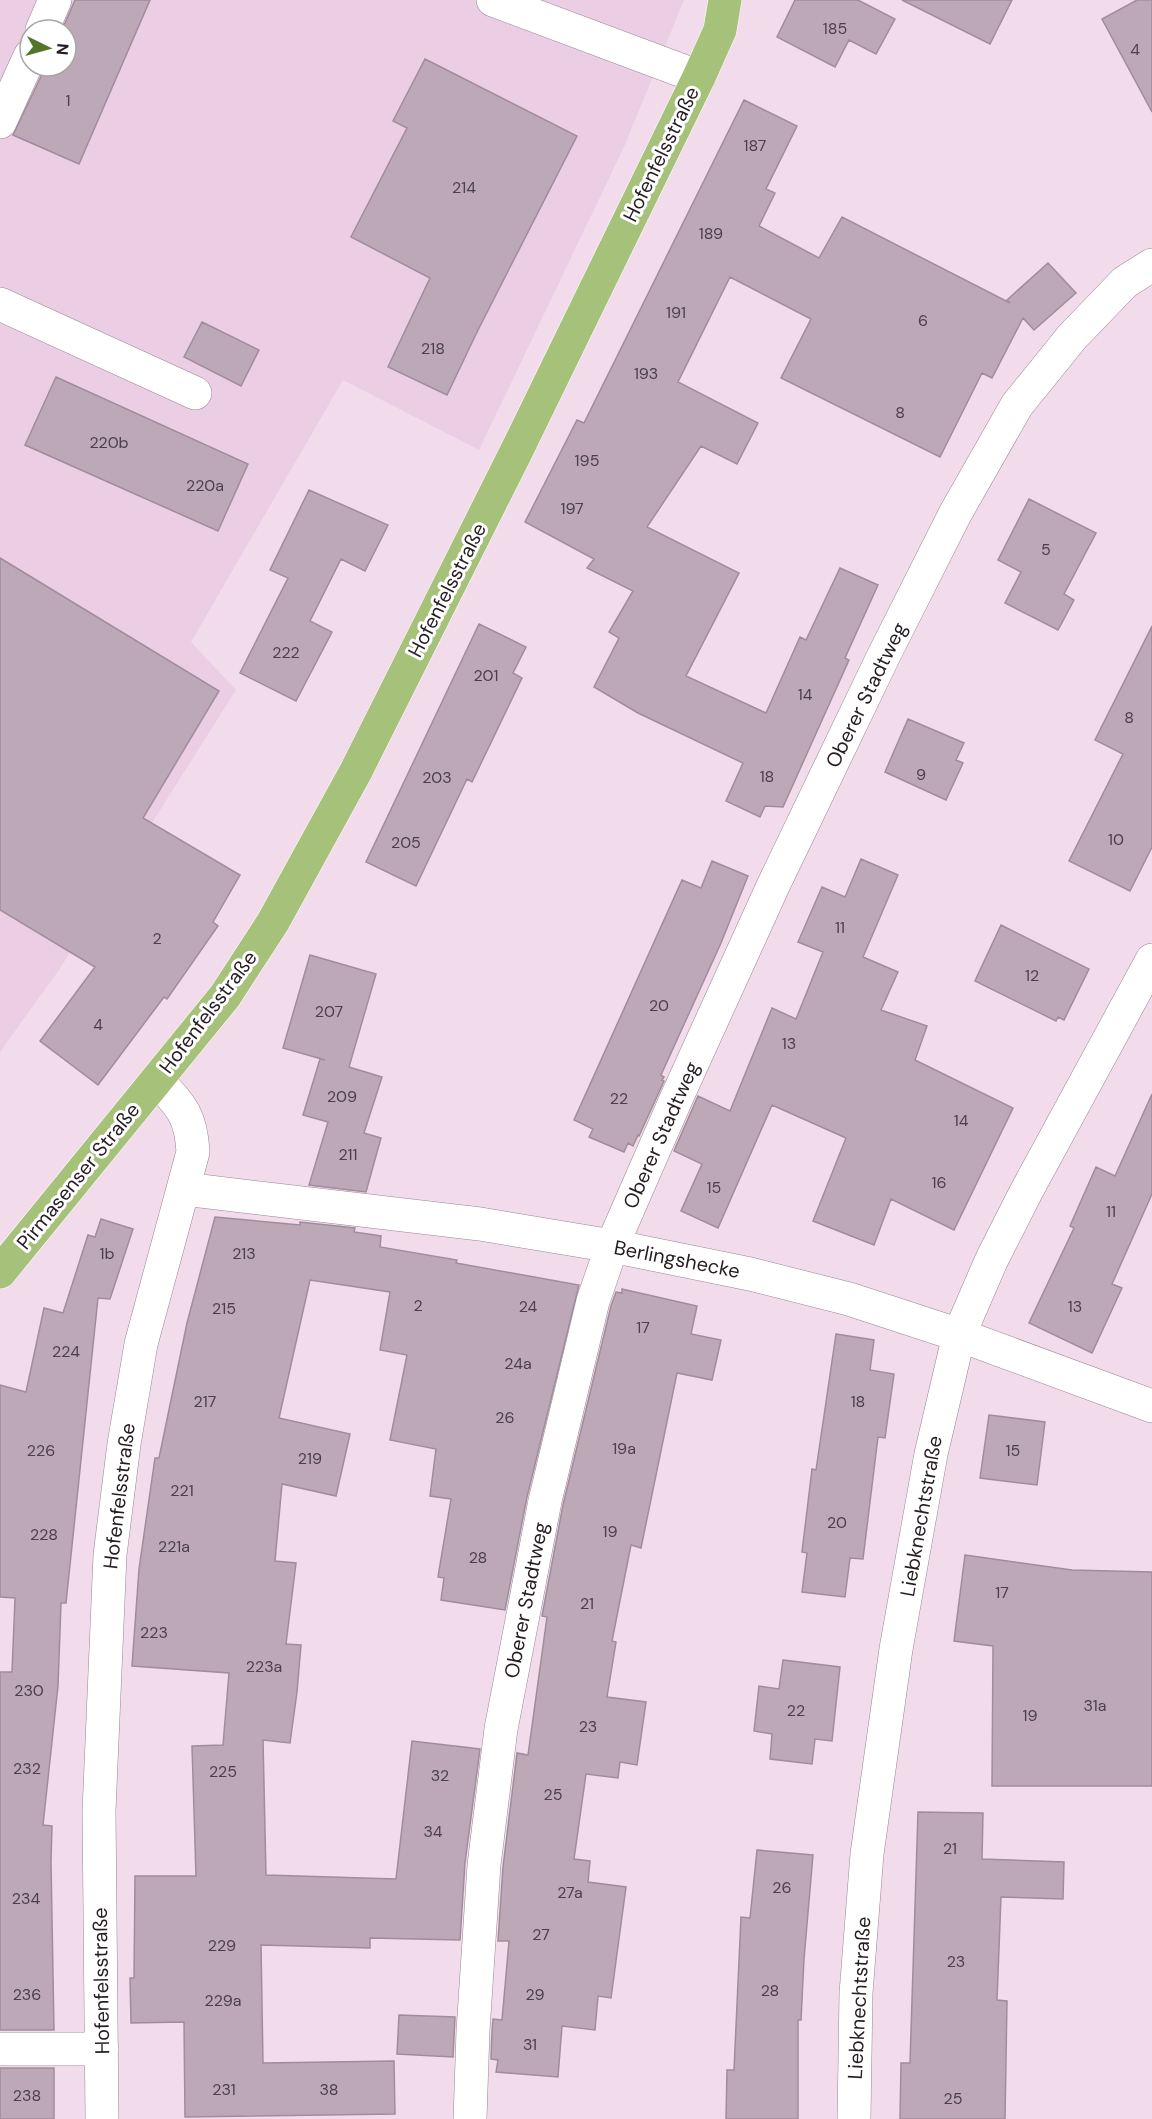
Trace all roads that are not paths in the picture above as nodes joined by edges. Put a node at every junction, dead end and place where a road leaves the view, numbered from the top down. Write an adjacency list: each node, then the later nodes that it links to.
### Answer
1 (55, 0): 5 (street)
2 (493, 0): 6 (street)
3 (750, 0): 4 (main road, Hofenfelsstraße)
4 (723, 15): 6 (main road, Hofenfelsstraße)
5 (47, 18)
6 (699, 77): 13 (main road, Hofenfelsstraße)
7 (20, 78): 8 (street)
8 (0, 122)
9 (1152, 265): 15 (street, Oberer Stadtweg)
10 (0, 304): 11 (street)
11 (195, 393)
12 (1152, 960): 17 (street, Liebknechtstraße)
13 (157, 1080): 14 (street, Hofenfelsstraße); 16 (main road, Pirmasenser Straße)
14 (184, 1189): 15 (street, Berlingshecke); 20 (street, Hofenfelsstraße)
15 (612, 1246): 17 (street, Berlingshecke); 22 (street, Oberer Stadtweg)
16 (0, 1272)
17 (959, 1335): 18 (street, Berlingshecke); 23 (street, Liebknechtstraße)
18 (1152, 1406)
19 (0, 2049): 20 (street)
20 (102, 2049): 21 (street, Hofenfelsstraße)
21 (102, 2119)
22 (470, 2119)
23 (854, 2119)

